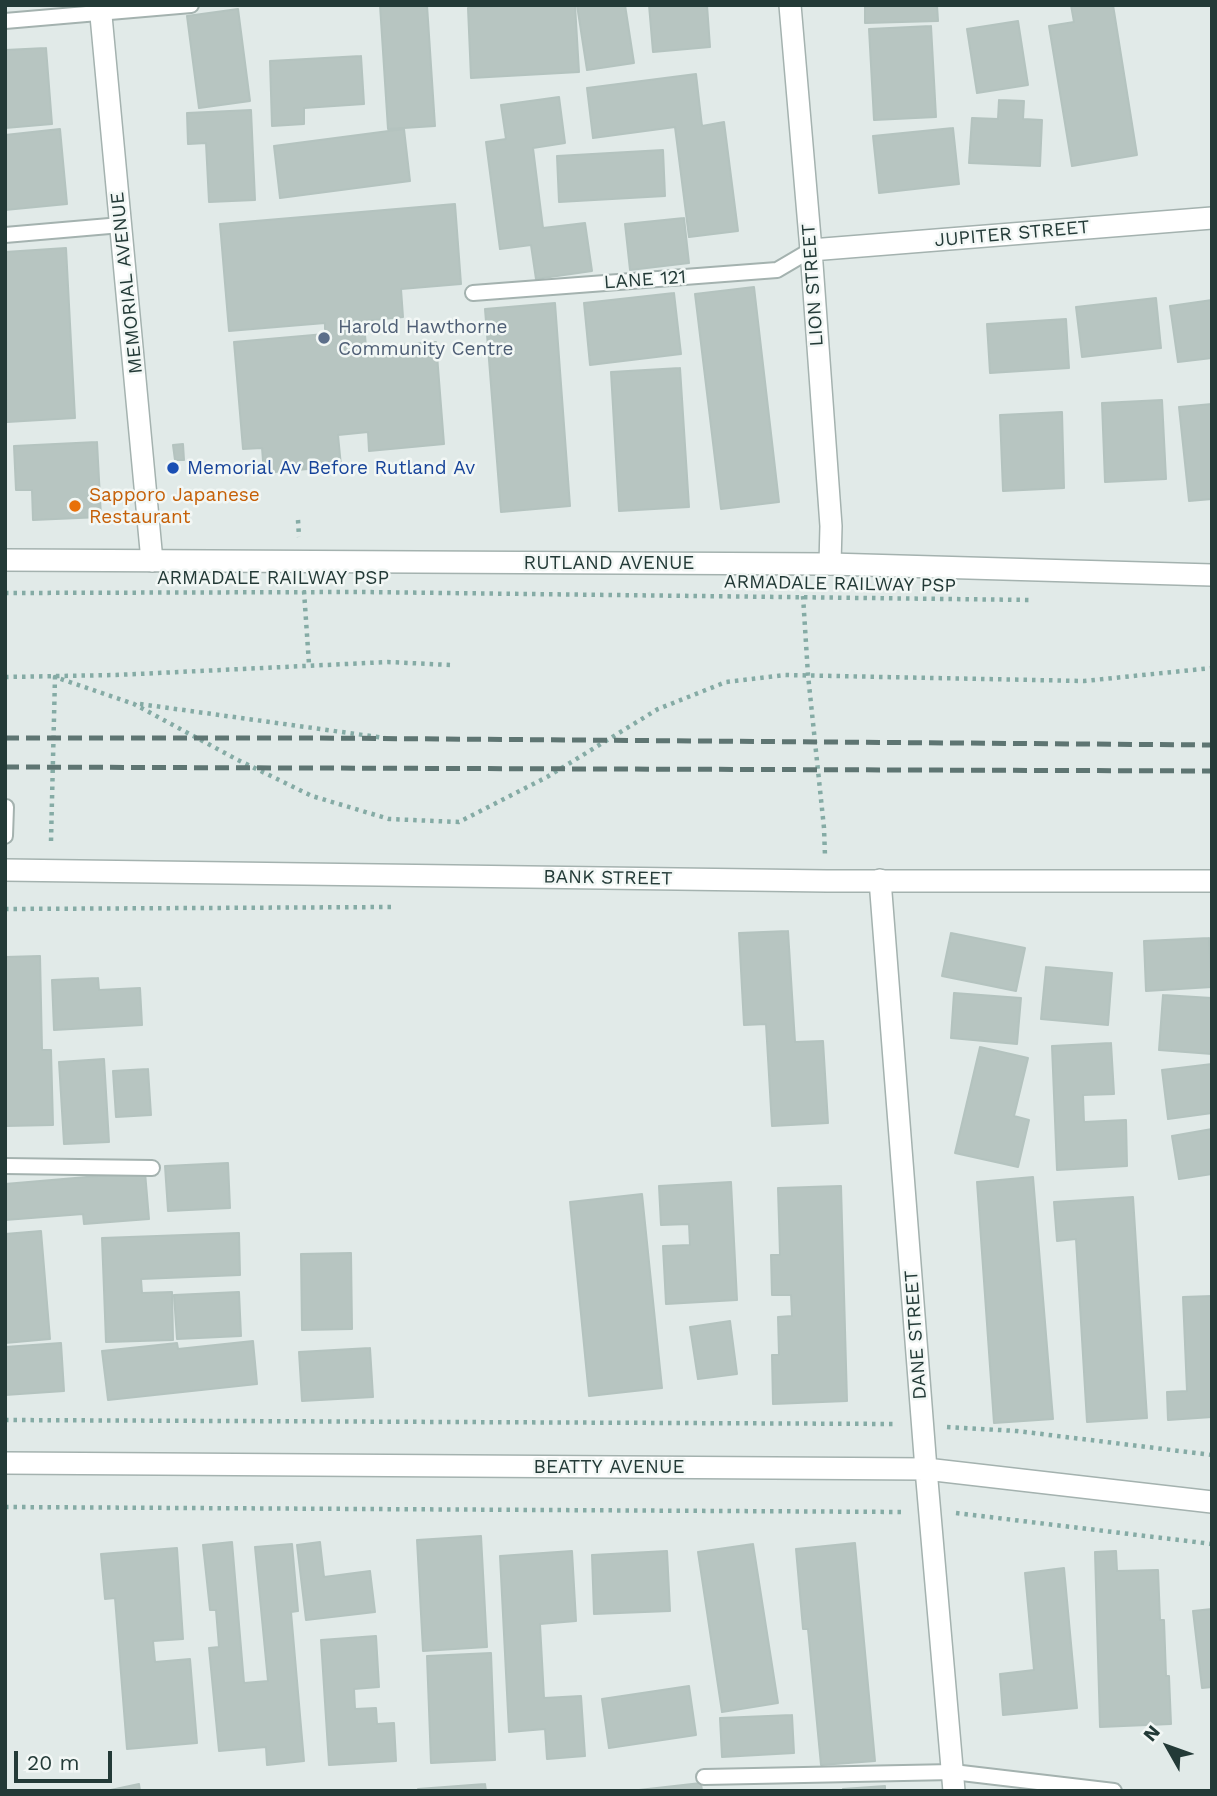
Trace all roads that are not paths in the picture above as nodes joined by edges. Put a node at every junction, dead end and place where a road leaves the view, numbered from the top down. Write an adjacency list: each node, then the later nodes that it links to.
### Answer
1 (191, 5): 3 (lane)
2 (790, 5): 8 (street, LION STREET)
3 (100, 9): 4 (lane); 6 (street, MEMORIAL AVENUE)
4 (5, 21)
5 (1212, 218): 8 (street, JUPITER STREET)
6 (121, 225): 7 (lane); 11 (street, MEMORIAL AVENUE)
7 (5, 235)
8 (811, 250): 9 (lane, LANE 121); 12 (street, LION STREET)
9 (474, 293)
10 (5, 561): 11 (street, RUTLAND AVENUE)
11 (152, 561): 12 (street, RUTLAND AVENUE)
12 (830, 564): 13 (street, RUTLAND AVENUE)
13 (1212, 575)
14 (6, 807): 15 (lane)
15 (5, 836)
16 (5, 870): 17 (street, BANK STREET)
17 (880, 880): 18 (street, BANK STREET); 22 (street, DANE STREET)
18 (1212, 881)
19 (5, 1166): 20 (lane)
20 (152, 1168)
21 (5, 1463): 22 (street, BEATTY AVENUE)
22 (926, 1469): 23 (street, BEATTY AVENUE); 25 (street, DANE STREET)
23 (1212, 1502)
24 (704, 1777): 25 (lane)
25 (953, 1781): 26 (lane)
26 (1114, 1791)

